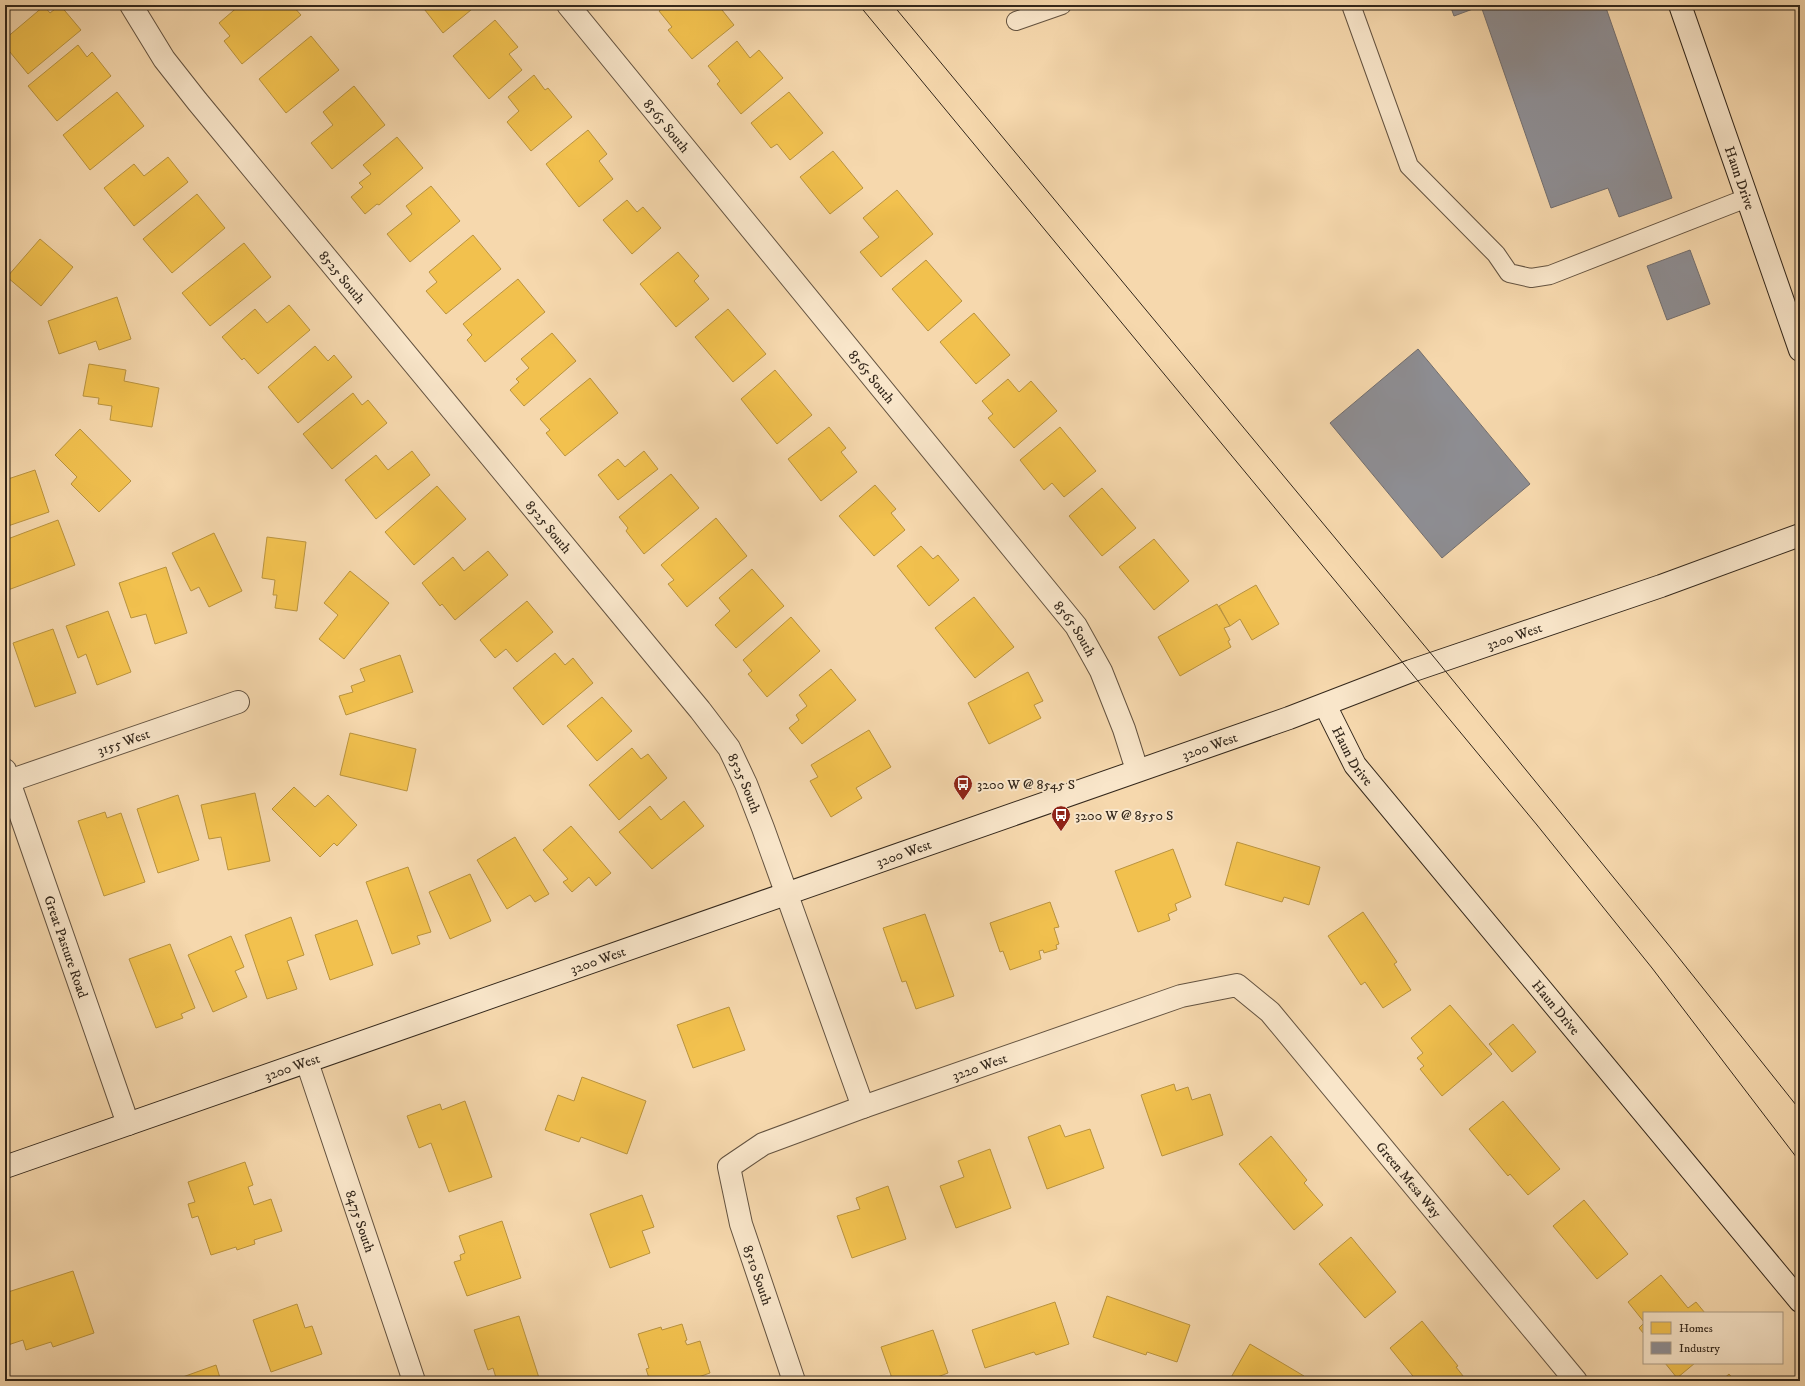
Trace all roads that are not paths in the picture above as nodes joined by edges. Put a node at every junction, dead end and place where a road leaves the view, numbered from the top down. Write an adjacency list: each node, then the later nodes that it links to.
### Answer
1 (131, 5): 14 (street, 8525 South)
2 (568, 5): 12 (street, 8565 South)
3 (1062, 5): 6 (lane)
4 (1351, 5): 7 (lane)
5 (1680, 5): 7 (street, Haun Drive)
6 (1016, 21)
7 (1747, 198): 8 (street, Haun Drive)
8 (1800, 350)
9 (1800, 535): 11 (street, 3200 West)
10 (238, 702): 13 (street, 3155 West)
11 (1325, 705): 12 (street, 3200 West); 21 (street, Haun Drive)
12 (1137, 770): 14 (street, 3200 West)
13 (7, 775): 18 (street, Great Pasture Road)
14 (787, 894): 16 (street, 3200 West); 17 (street, 8525 South)
15 (1237, 985): 17 (street, 3220 West); 24 (street, Green Mesa Way)
16 (307, 1062): 18 (street, 3200 West); 22 (street, 8475 South)
17 (863, 1106): 20 (street, 3220 West)
18 (128, 1124): 19 (street, 3200 West)
19 (5, 1167)
20 (729, 1167): 23 (street, 8510 South)
21 (1800, 1301)
22 (414, 1381)
23 (794, 1381)
24 (1576, 1381)

